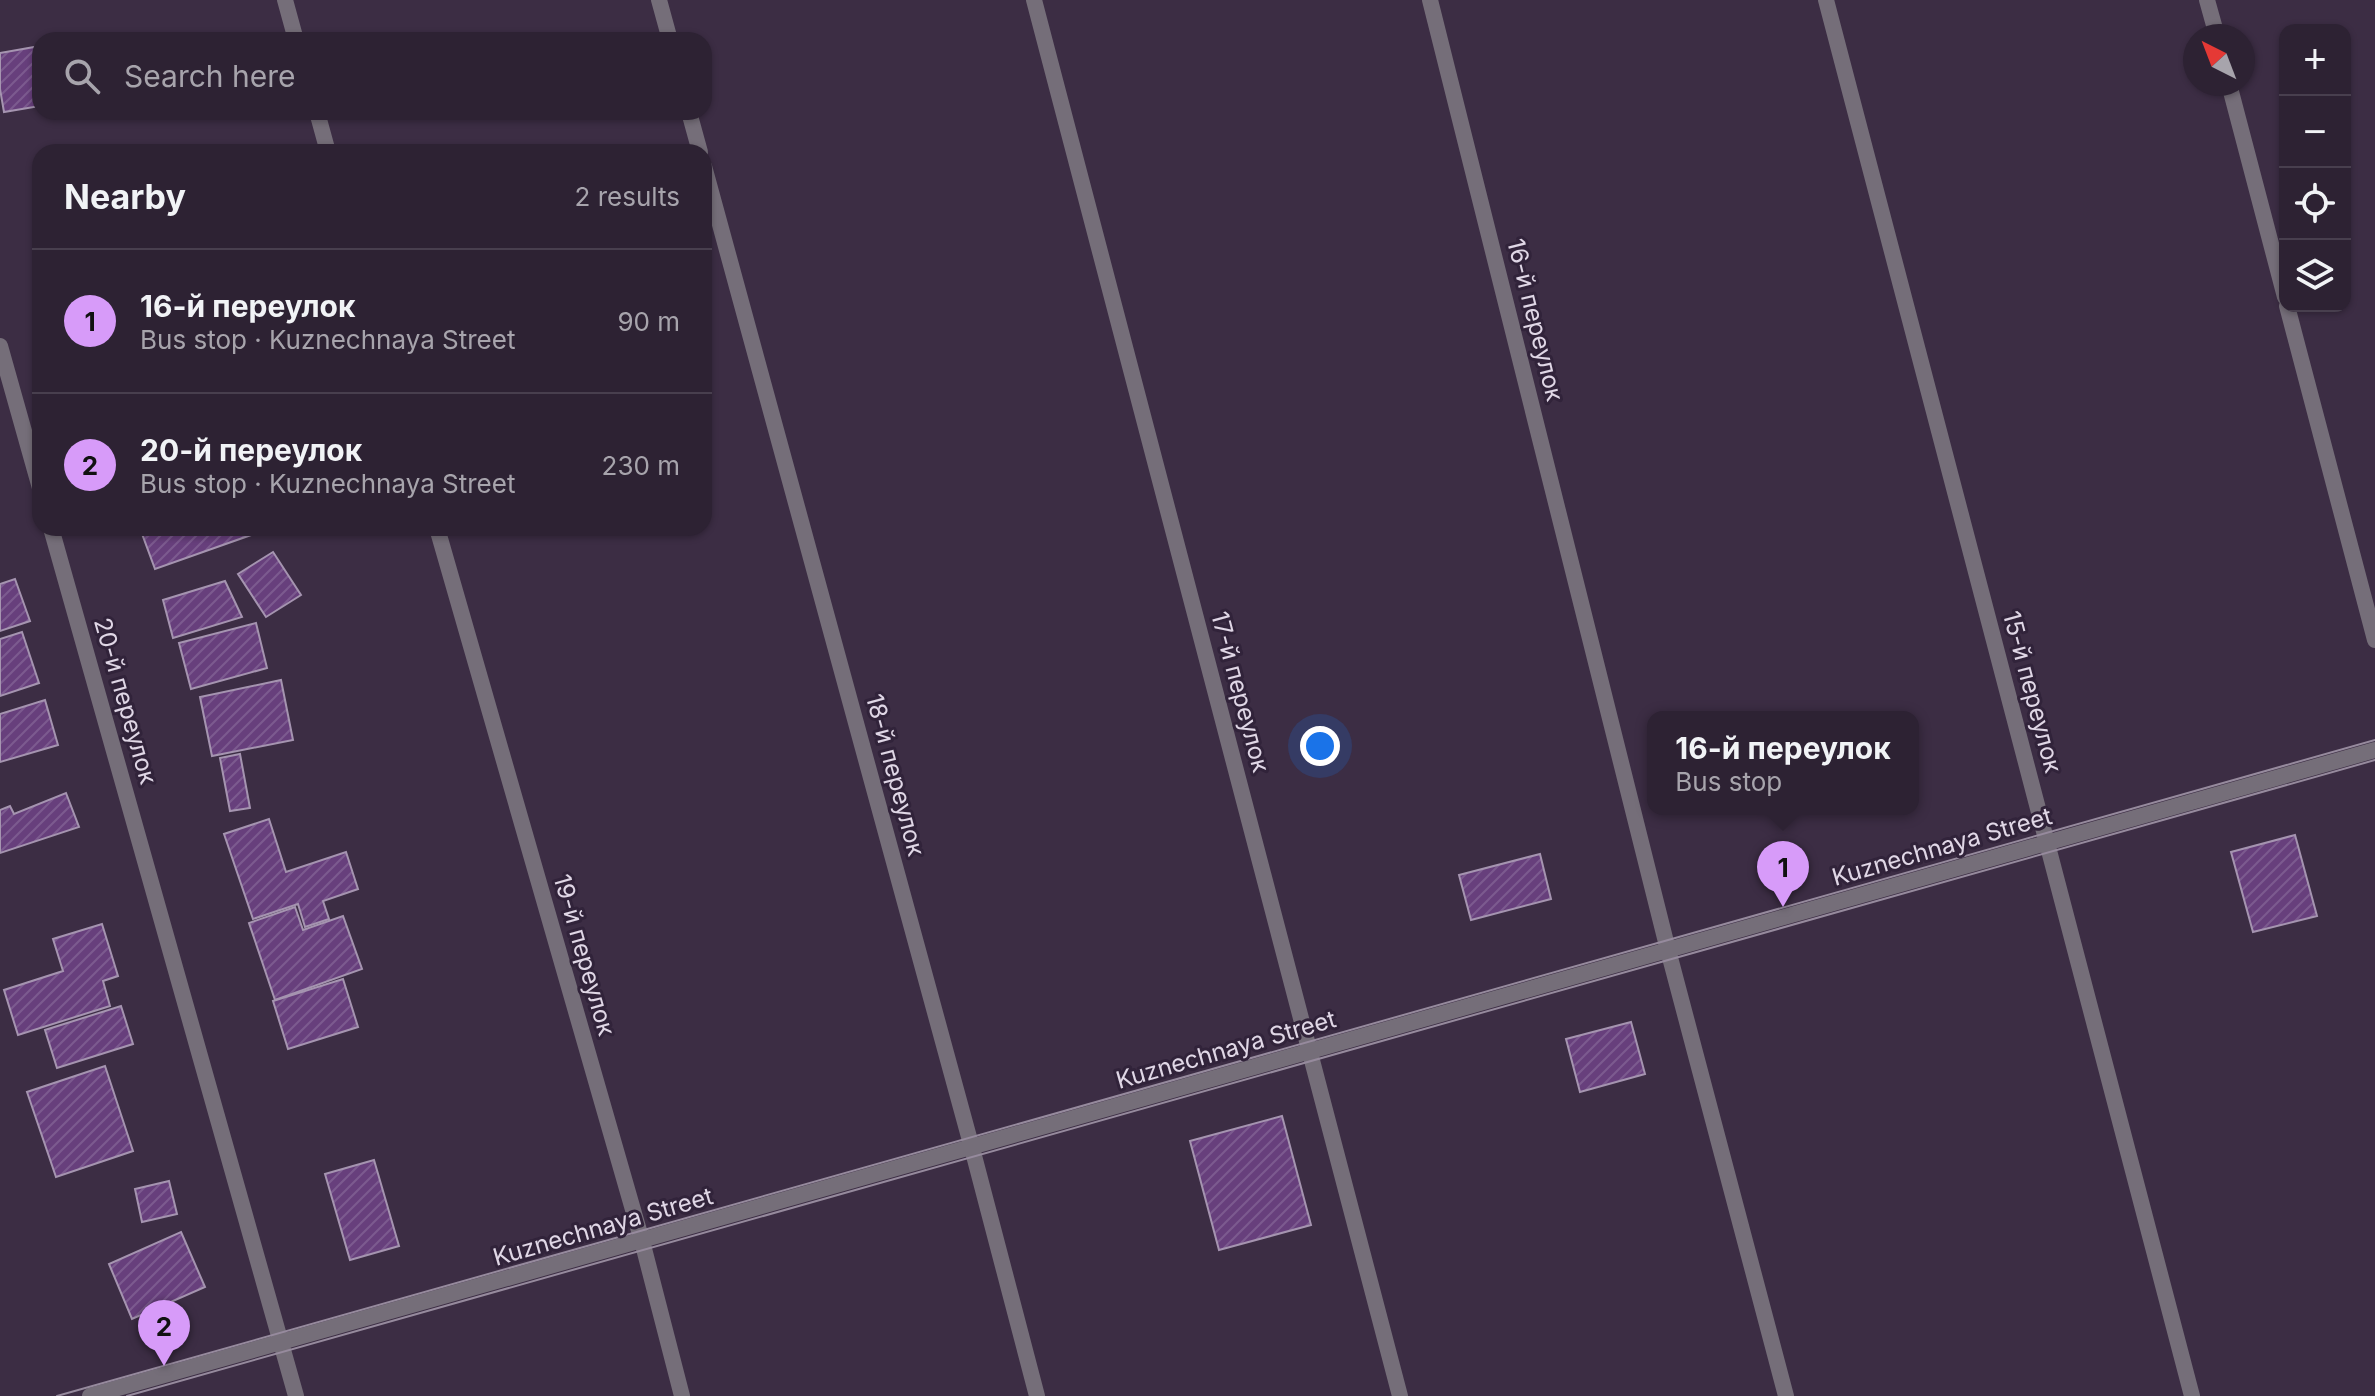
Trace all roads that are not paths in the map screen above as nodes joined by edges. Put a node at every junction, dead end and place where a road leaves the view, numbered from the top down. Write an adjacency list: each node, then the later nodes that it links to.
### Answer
1 (285, 0): 8 (street)
2 (659, 0): 9 (street)
3 (1034, 0): 26 (street, 17-й переулок)
4 (1430, 0): 25 (street, 16-й переулок)
5 (1826, 0): 24 (street, 15-й переулок)
6 (2207, 0): 7 (street)
7 (2214, 24)
8 (294, 32)
9 (668, 32)
10 (2232, 96): 16 (street)
11 (319, 120): 13 (street)
12 (691, 120): 14 (street)
13 (326, 144)
14 (698, 144)
15 (712, 195): 27 (street, 18-й переулок)
16 (2279, 274)
17 (2289, 312): 22 (street)
18 (0, 346): 19 (street)
19 (32, 460)
20 (53, 536): 29 (street, 20-й переулок)
21 (439, 536): 28 (street, 19-й переулок)
22 (2375, 640)
23 (2375, 750): 24 (street, Kuznechnaya Street)
24 (2047, 842): 25 (street, Kuznechnaya Street); 36 (street, 15-й переулок)
25 (1668, 950): 26 (street, Kuznechnaya Street); 35 (street, 16-й переулок)
26 (1310, 1051): 27 (street, Kuznechnaya Street); 34 (street, 17-й переулок)
27 (972, 1148): 28 (street, Kuznechnaya Street); 33 (street, 18-й переулок)
28 (642, 1241): 29 (street, Kuznechnaya Street); 32 (street, 19-й переулок)
29 (282, 1343): 30 (street, Kuznechnaya Street); 31 (street, 20-й переулок)
30 (90, 1396)
31 (296, 1396)
32 (682, 1396)
33 (1037, 1396)
34 (1400, 1396)
35 (1786, 1396)
36 (2192, 1396)

